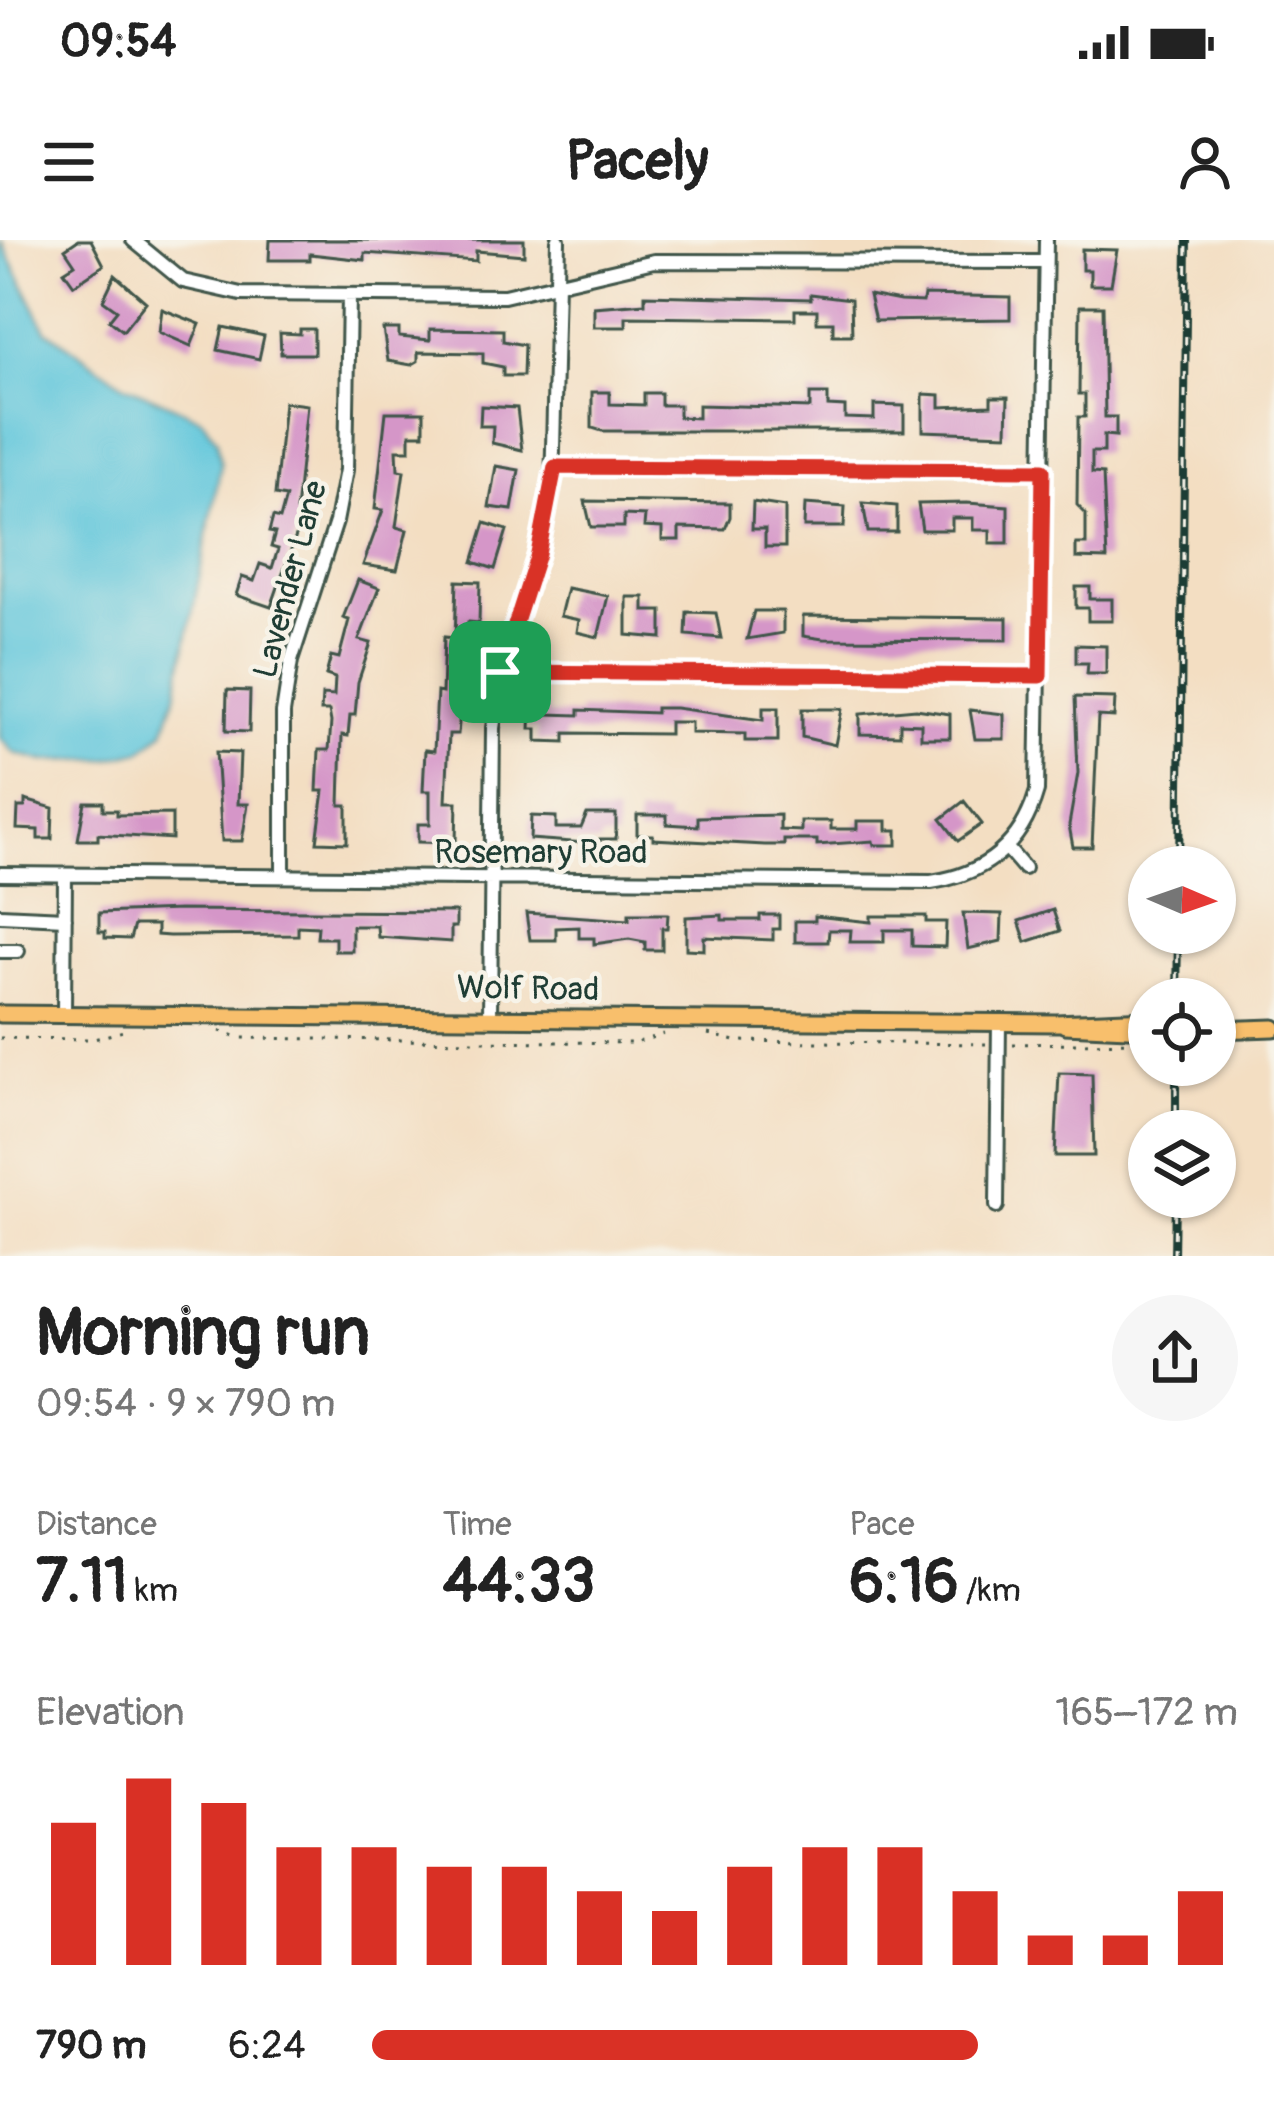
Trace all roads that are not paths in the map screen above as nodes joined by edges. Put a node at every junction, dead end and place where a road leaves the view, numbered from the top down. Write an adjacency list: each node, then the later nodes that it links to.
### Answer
1 (133, 240): 6 (street)
2 (558, 240): 5 (street)
3 (1046, 240): 4 (street)
4 (1046, 262): 5 (street); 8 (street)
5 (559, 279): 6 (street); 7 (street)
6 (350, 295): 15 (street, Lavender Lane)
7 (555, 467): 8 (street); 9 (street)
8 (1043, 470): 10 (street)
9 (500, 672): 10 (street); 16 (street)
10 (1040, 676): 11 (street)
11 (1006, 847): 12 (street); 16 (street, Rosemary Road)
12 (1024, 868)
13 (0, 874): 14 (street, Rosemary Road)
14 (65, 875): 15 (street, Rosemary Road); 18 (street)
15 (283, 876): 16 (street, Rosemary Road)
16 (491, 878): 23 (street)
17 (0, 915): 18 (street)
18 (65, 918): 22 (street)
19 (0, 951): 20 (street)
20 (18, 952)
21 (0, 1014): 22 (main road, Wolf Road)
22 (64, 1014): 23 (main road, Wolf Road)
23 (490, 1016): 26 (main road, Wolf Road)
24 (1128, 1019): 27 (main road, Wolf Road)
25 (1236, 1021): 28 (main road)
26 (999, 1022): 27 (main road, Wolf Road); 31 (street)
27 (1056, 1023): 29 (main road, Wolf Road)
28 (1274, 1024): 30 (main road)
29 (1128, 1028)
30 (1236, 1028)
31 (997, 1206)

